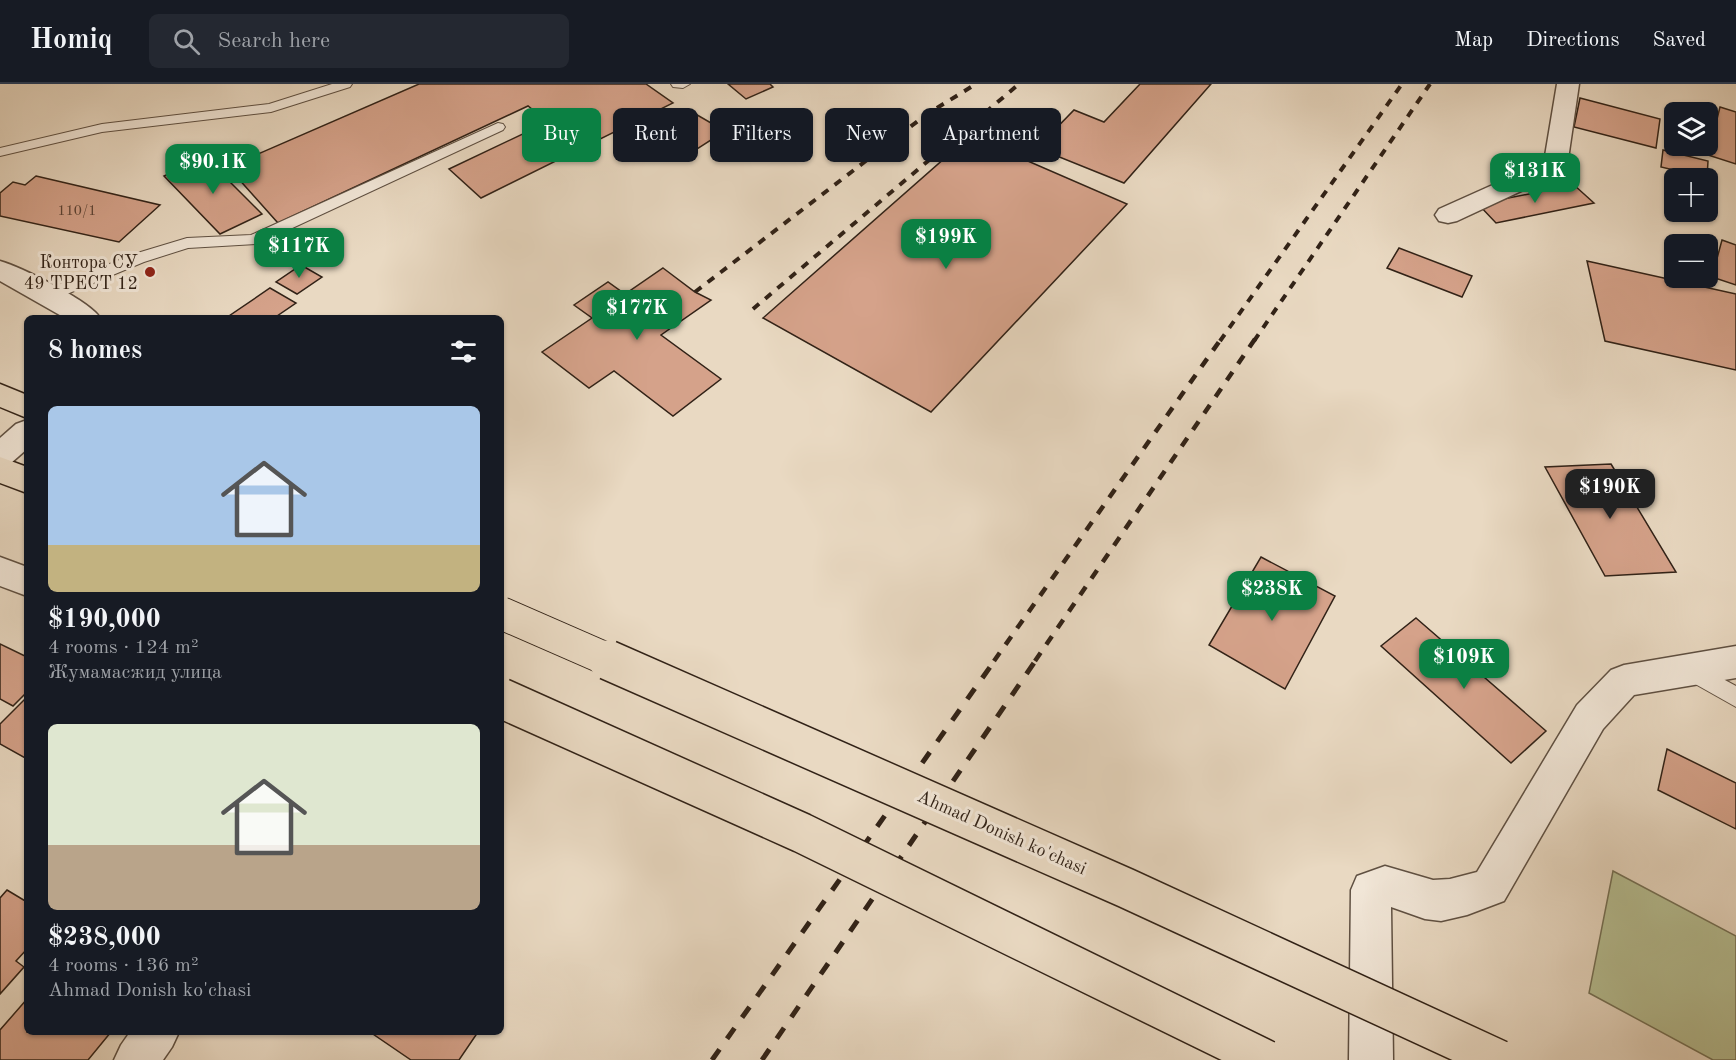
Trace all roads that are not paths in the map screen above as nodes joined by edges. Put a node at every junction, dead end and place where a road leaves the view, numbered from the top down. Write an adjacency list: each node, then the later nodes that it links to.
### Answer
1 (345, 84): 4 (lane)
2 (1568, 84): 5 (street)
3 (498, 127): 7 (lane)
4 (0, 152)
5 (1448, 215)
6 (0, 270): 7 (street)
7 (50, 295): 8 (street)
8 (81, 315)
9 (0, 395): 10 (main road)
10 (24, 406)
11 (24, 435): 12 (street)
12 (0, 455)
13 (0, 469): 14 (main road)
14 (24, 480)
15 (0, 571): 16 (street)
16 (24, 581)
17 (504, 614): 26 (main road, Ahmad Donish ko'chasi, bridge)
18 (1736, 662): 19 (street)
19 (1688, 669): 20 (lane); 25 (street)
20 (1736, 697)
21 (504, 699): 24 (main road, bridge)
22 (155, 1035): 23 (street)
23 (136, 1060)
24 (1266, 1060)
25 (1371, 1060)
26 (1498, 1060)

